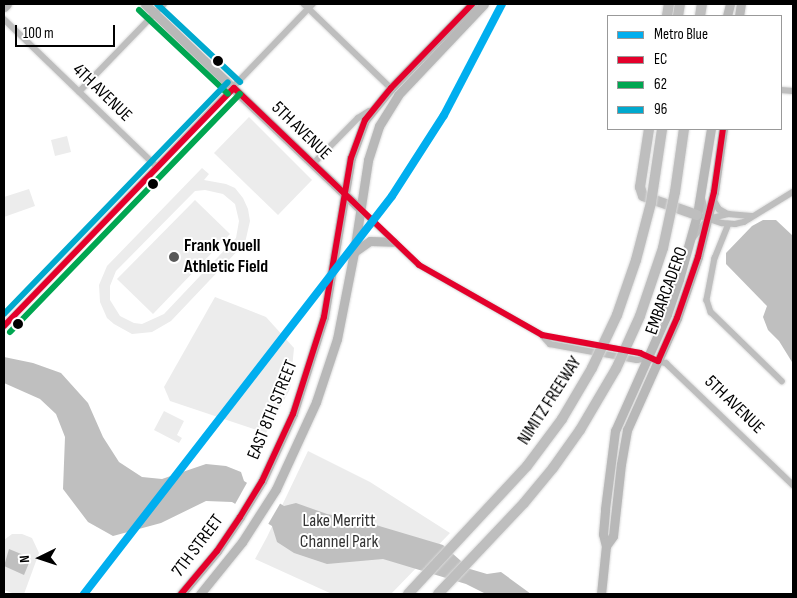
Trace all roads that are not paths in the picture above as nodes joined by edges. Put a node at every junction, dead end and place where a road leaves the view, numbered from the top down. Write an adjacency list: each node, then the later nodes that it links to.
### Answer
1 (6, 4): 6 (main road)
2 (145, 4): 8 (main road, 5TH AVENUE)
3 (164, 4): 8 (street)
4 (484, 4): 7 (main road, EAST 8TH STREET)
5 (309, 5): 10 (street); 11 (street)
6 (4, 7)
7 (469, 8): 11 (main road, EAST 8TH STREET); 13 (main road, EAST 8TH STREET)
8 (155, 13): 10 (main road, 5TH AVENUE); 12 (street)
9 (4, 19): 12 (street, 4TH AVENUE)
10 (234, 88): 20 (main road, 5TH AVENUE); 21 (street)
11 (391, 88): 13 (street); 14 (main road, EAST 8TH STREET)
12 (79, 92): 21 (street, 4TH AVENUE)
13 (398, 95): 26 (main road, EAST 8TH STREET)
14 (373, 108): 20 (street, EAST 8TH STREET); 24 (main road, EAST 8TH STREET)
15 (649, 130): 28 (highway)
16 (662, 130): 45 (highway, NIMITZ FREEWAY, bridge)
17 (684, 130): 46 (highway, bridge)
18 (711, 130): 23 (main road, EMBARCADERO)
19 (723, 130): 25 (main road, EMBARCADERO)
20 (312, 164): 24 (main road, 5TH AVENUE)
21 (157, 167): 35 (street)
22 (793, 192): 29 (street)
23 (701, 193): 28 (main road, EMBARCADERO); 30 (street)
24 (345, 196): 26 (main road, 5TH AVENUE); 40 (main road, EAST 8TH STREET)
25 (713, 198): 27 (street); 30 (main road, EMBARCADERO)
26 (360, 209): 33 (street, 5TH AVENUE); 34 (main road, EAST 8TH STREET)
27 (728, 214): 29 (street); 30 (street)
28 (697, 215): 30 (street); 32 (main road, EMBARCADERO)
29 (751, 216): 31 (street)
30 (708, 219): 31 (street); 32 (street); 37 (main road, EMBARCADERO)
31 (729, 224): 38 (street)
32 (691, 240): 36 (main road, EMBARCADERO)
33 (393, 242): 34 (main road); 36 (street, 5TH AVENUE)
34 (354, 252): 41 (main road, EAST 8TH STREET)
35 (4, 324)
36 (647, 358): 37 (street, 5TH AVENUE); 42 (main road, EMBARCADERO)
37 (658, 361): 39 (street, 5TH AVENUE); 42 (main road, EMBARCADERO)
38 (782, 381)
39 (793, 485)
40 (240, 517): 43 (main road, 7TH STREET)
41 (255, 524): 44 (main road, 7TH STREET)
42 (606, 546): 47 (main road, EMBARCADERO)
43 (181, 594)
44 (200, 594)
45 (408, 594)
46 (438, 594)
47 (600, 594)

